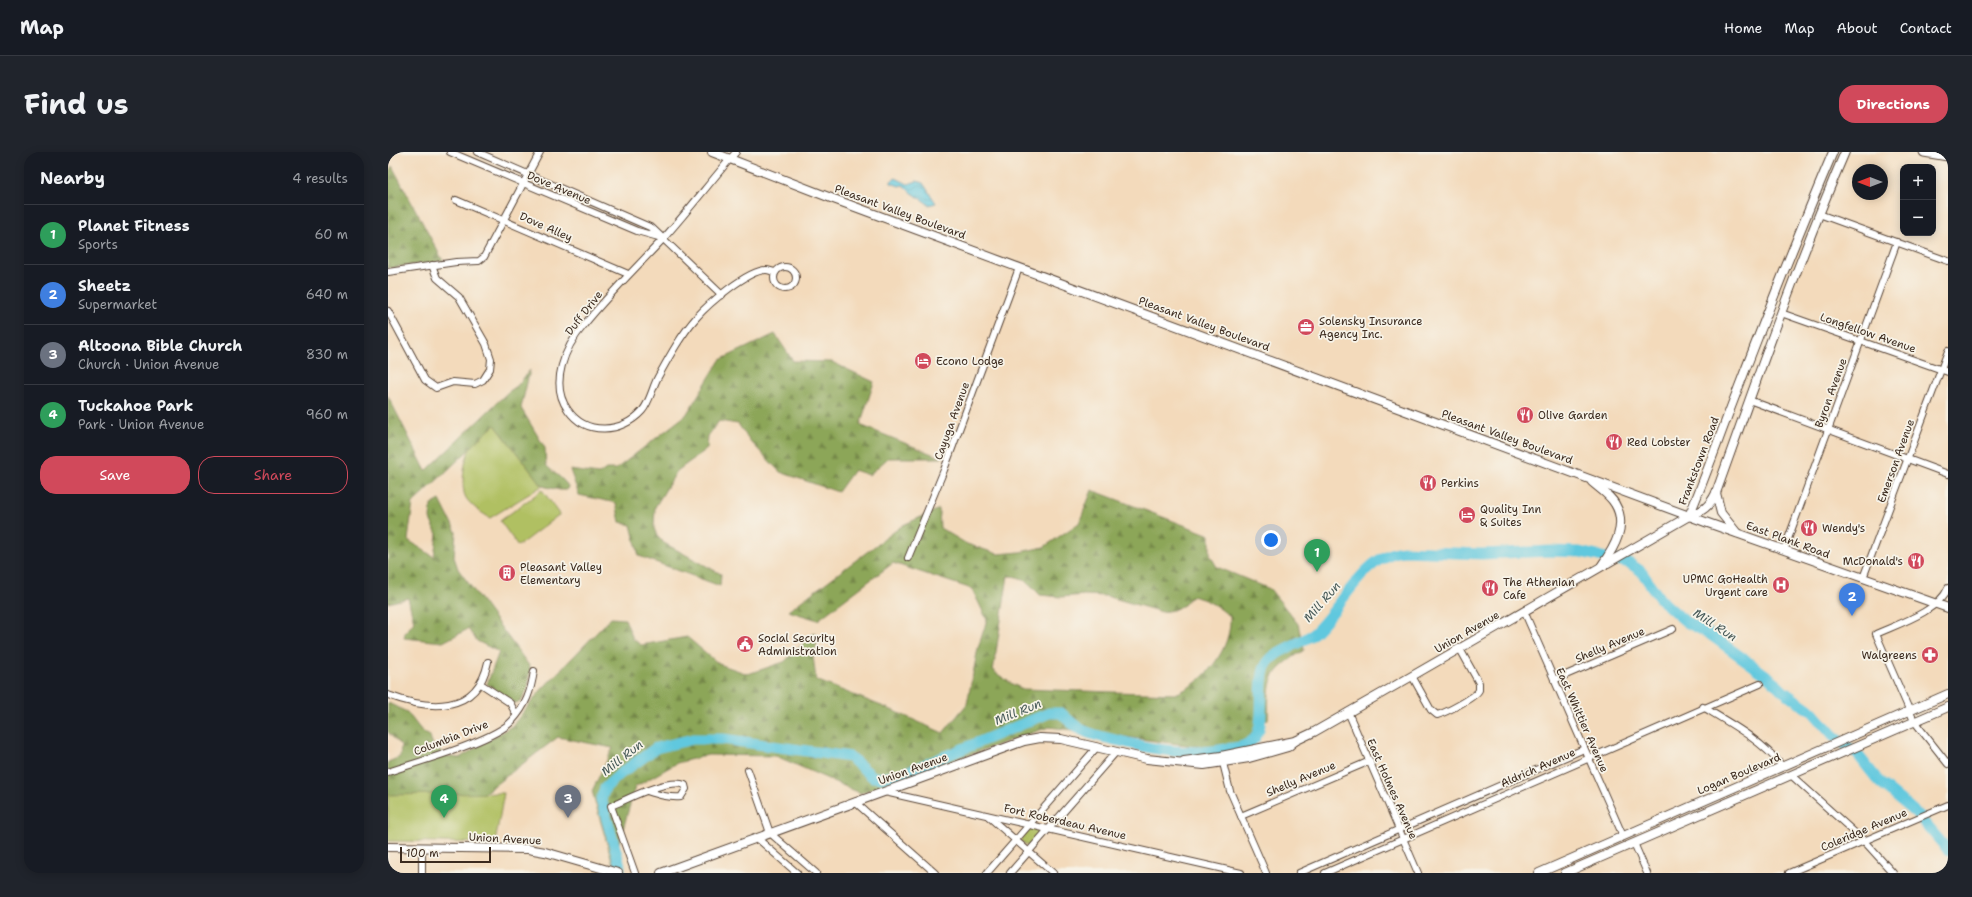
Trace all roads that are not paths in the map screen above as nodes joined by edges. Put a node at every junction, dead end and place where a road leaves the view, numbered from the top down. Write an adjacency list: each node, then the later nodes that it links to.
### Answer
1 (450, 152): 12 (street, Dove Avenue)
2 (477, 152): 11 (street, Dove Avenue)
3 (540, 152): 11 (street)
4 (712, 152): 10 (main road, Pleasant Valley Boulevard)
5 (736, 152): 10 (street, Duff Drive)
6 (1833, 152): 25 (main road, Frankstown Road)
7 (1845, 152): 14 (main road, Frankstown Road)
8 (1924, 152): 9 (highway)
9 (1948, 156)
10 (729, 160): 16 (street, Duff Drive); 20 (main road, Pleasant Valley Boulevard)
11 (528, 175): 12 (street); 16 (street, Dove Avenue)
12 (523, 184): 15 (street); 16 (street, Dove Avenue)
13 (456, 200): 15 (street, Dove Alley)
14 (1819, 214): 17 (street); 27 (main road, Frankstown Road)
15 (504, 220): 19 (street); 23 (street, Dove Alley)
16 (663, 239): 23 (street, Duff Drive); 24 (street, Dove Avenue)
17 (1897, 242): 18 (street); 28 (street, Byron Avenue)
18 (1948, 261)
19 (432, 265): 21 (street); 26 (street)
20 (1019, 268): 37 (main road, Pleasant Valley Boulevard); 42 (street, Cayuga Avenue)
21 (388, 272)
22 (775, 272): 24 (street, Duff Drive)
23 (628, 274): 24 (street, Duff Drive)
24 (722, 295)
25 (1770, 309): 27 (main road); 32 (main road, Frankstown Road)
26 (388, 311)
27 (1781, 313): 28 (street, Longfellow Avenue); 33 (main road, Frankstown Road)
28 (1860, 342): 30 (street, Longfellow Avenue); 34 (street, Byron Avenue)
29 (1948, 351): 30 (street, Emerson Avenue)
30 (1941, 370): 31 (street, Longfellow Avenue); 35 (street, Emerson Avenue)
31 (1948, 372)
32 (1736, 395): 33 (main road); 39 (main road, Frankstown Road)
33 (1749, 400): 34 (street); 38 (main road, Frankstown Road)
34 (1828, 429): 35 (street); 41 (street, Byron Avenue)
35 (1908, 459): 36 (street); 44 (street, Emerson Avenue)
36 (1948, 474)
37 (1588, 478): 39 (main road, Pleasant Valley Boulevard); 43 (main road)
38 (1716, 493): 39 (main road, Frankstown Road); 40 (main road)
39 (1689, 516): 40 (main road, East Plank Road); 43 (main road, Union Avenue)
40 (1737, 533): 41 (main road, East Plank Road)
41 (1784, 550): 44 (main road, East Plank Road)
42 (908, 558)
43 (1603, 565): 48 (main road, Union Avenue)
44 (1863, 578): 46 (main road, East Plank Road)
45 (1948, 588): 46 (street)
46 (1936, 604): 47 (main road, East Plank Road); 61 (street)
47 (1948, 608)
48 (1524, 611): 50 (main road, Union Avenue); 54 (street, East Whittier Avenue)
49 (1673, 629): 54 (street, Shelly Avenue)
50 (1460, 649): 53 (main road, Union Avenue); 53 (street)
51 (488, 662): 55 (street)
52 (534, 672): 63 (street, Columbia Drive)
53 (1412, 676): 62 (main road, Union Avenue)
54 (1554, 680): 66 (street, East Whittier Avenue)
55 (481, 684): 58 (street); 63 (street)
56 (1760, 684): 60 (street, Aldrich Avenue)
57 (1948, 694): 61 (main road, Logan Boulevard)
58 (388, 695)
59 (1948, 706): 64 (main road, Logan Boulevard)
60 (1703, 708): 68 (street, Aldrich Avenue); 72 (street)
61 (1910, 711): 64 (street); 72 (main road, Logan Boulevard)
62 (1348, 712): 69 (main road, Union Avenue); 70 (street, East Holmes Avenue)
63 (516, 714): 74 (street, Columbia Drive)
64 (1914, 721): 71 (street); 75 (main road, Logan Boulevard)
65 (1097, 748): 67 (main road, Union Avenue); 77 (main road, Union Avenue); 82 (street)
66 (1584, 749): 68 (street, East Whittier Avenue); 84 (street, Aldrich Avenue)
67 (1116, 752): 69 (main road, Union Avenue); 83 (street)
68 (1588, 757): 86 (street, East Whittier Avenue); 88 (street, Aldrich Avenue)
69 (1222, 760): 81 (street)
70 (1370, 761): 81 (street, Shelly Avenue); 84 (street, East Holmes Avenue)
71 (1948, 764)
72 (1783, 767): 86 (main road, Logan Boulevard)
73 (748, 770): 85 (street)
74 (388, 772)
75 (1791, 775): 90 (street); 91 (main road, Logan Boulevard)
76 (647, 792): 76 (street); 99 (street)
77 (885, 792): 78 (main road, Union Avenue); 80 (street, Fort Roberdeau Avenue)
78 (855, 802): 85 (main road, Union Avenue); 103 (street)
79 (1948, 805): 90 (street, Coleridge Avenue)
80 (987, 815): 82 (street, Fort Roberdeau Avenue); 89 (street)
81 (1241, 816): 108 (street)
82 (1030, 824): 83 (street, Fort Roberdeau Avenue); 89 (street)
83 (1048, 829): 94 (street); 107 (street, Fort Roberdeau Avenue)
84 (1399, 829): 88 (street, East Holmes Avenue); 109 (street, Aldrich Avenue)
85 (770, 834): 87 (main road, Union Avenue); 102 (street)
86 (1623, 836): 112 (main road, Logan Boulevard)
87 (757, 838): 96 (main road, Union Avenue); 101 (street)
88 (1403, 838): 110 (street, Aldrich Avenue); 111 (street, East Holmes Avenue)
89 (1016, 840): 94 (street); 104 (street)
90 (1864, 841): 115 (street, Coleridge Avenue); 116 (street)
91 (1634, 843): 113 (main road, Logan Boulevard); 114 (street)
92 (388, 847): 93 (main road, Union Avenue)
93 (422, 847): 95 (main road, Union Avenue); 97 (street)
94 (1028, 852): 105 (street); 106 (street)
95 (602, 871): 98 (main road, Union Avenue)
96 (672, 871): 100 (main road, Union Avenue)
97 (422, 873)
98 (617, 873)
99 (635, 873)
100 (661, 873)
101 (797, 873)
102 (816, 873)
103 (935, 873)
104 (987, 873)
105 (1010, 873)
106 (1053, 873)
107 (1241, 873)
108 (1266, 873)
109 (1299, 873)
110 (1325, 873)
111 (1418, 873)
112 (1539, 873)
113 (1565, 873)
114 (1647, 873)
115 (1789, 873)
116 (1893, 873)

